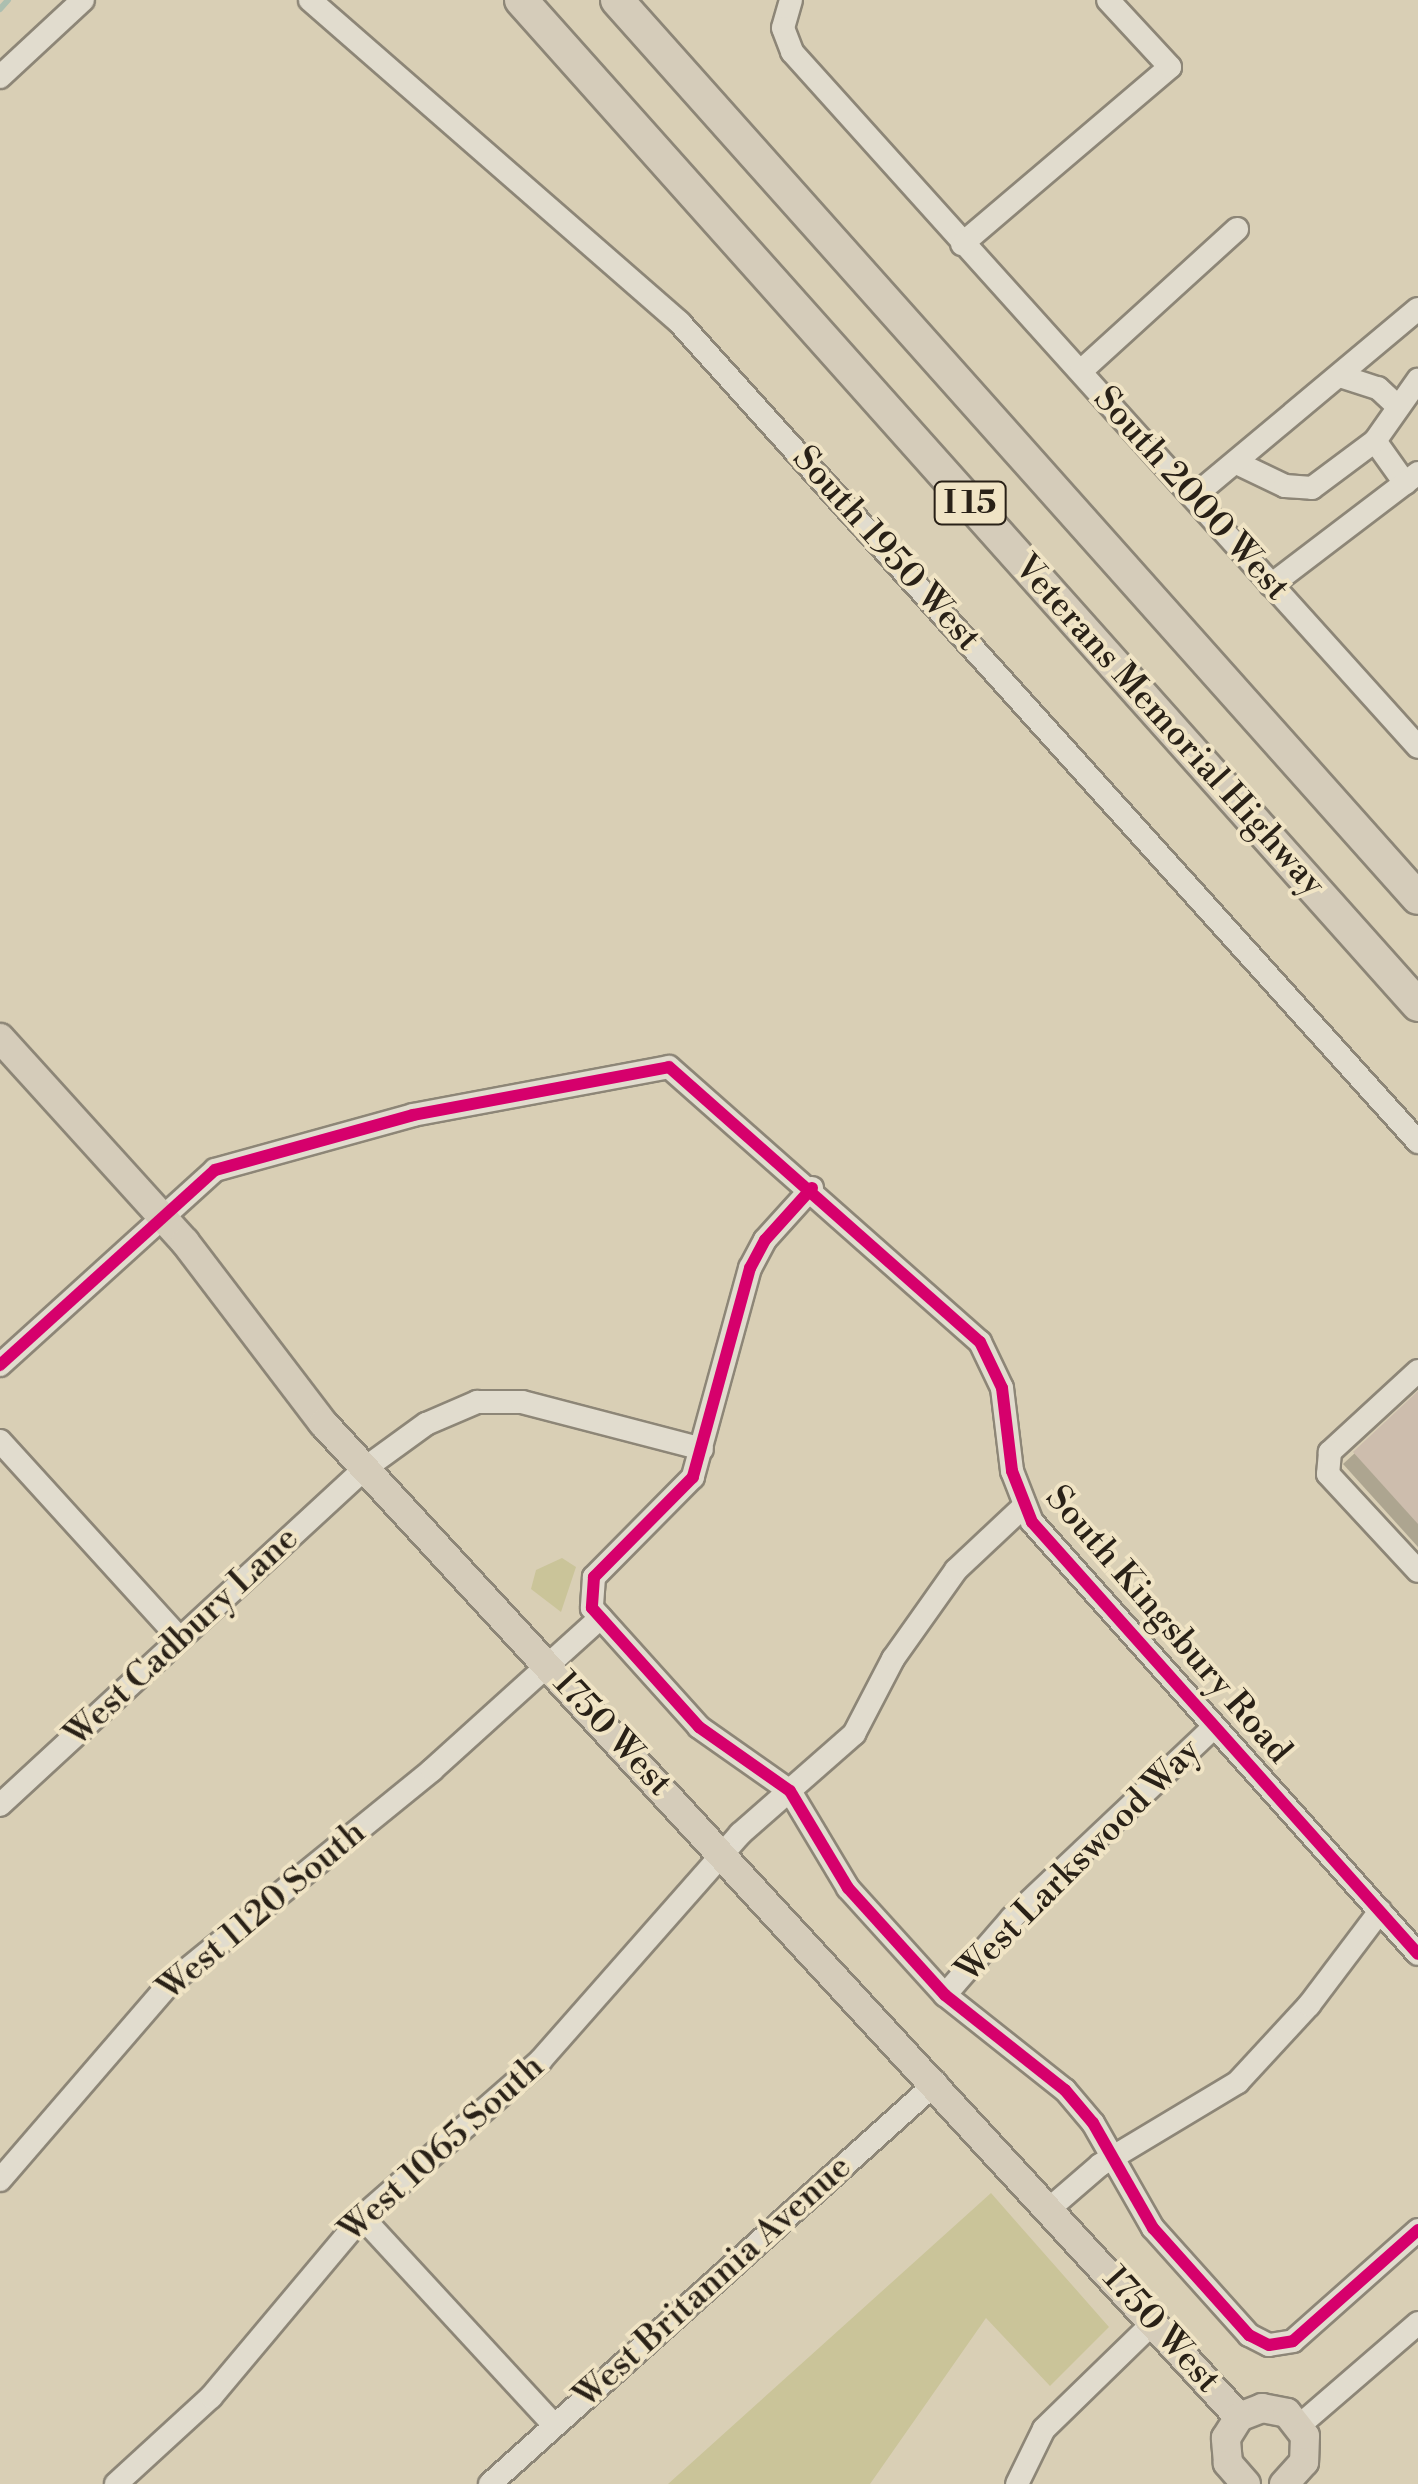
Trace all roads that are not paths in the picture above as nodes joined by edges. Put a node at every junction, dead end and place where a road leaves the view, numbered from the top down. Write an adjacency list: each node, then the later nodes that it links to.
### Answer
1 (83, 0): 7 (street)
2 (310, 0): 24 (street, South 1950 West)
3 (521, 0): 22 (highway, Veterans Memorial Highway / I 15)
4 (617, 0): 21 (highway, Veterans Memorial Highway / I 15)
5 (791, 0): 9 (street, South 2000 West)
6 (1108, 0): 9 (street)
7 (0, 78)
8 (1237, 228): 11 (street)
9 (962, 244): 11 (street, South 2000 West)
10 (1418, 309): 12 (street)
11 (1081, 371): 18 (street, South 2000 West)
12 (1340, 376): 14 (street); 16 (street)
13 (1418, 380): 14 (street)
14 (1397, 406): 15 (street)
15 (1375, 441): 16 (street); 17 (street)
16 (1239, 464): 18 (street)
17 (1412, 478): 19 (street)
18 (1193, 498): 19 (street, South 2000 West)
19 (1271, 585): 20 (street, South 2000 West)
20 (1418, 747)
21 (1418, 898)
22 (1418, 1005)
23 (0, 1038): 26 (main road, 1750 West)
24 (1418, 1142)
25 (812, 1188): 26 (street, South Kingsbury Road); 30 (street); 32 (street, South Kingsbury Road)
26 (162, 1216): 27 (street); 31 (main road, 1750 West)
27 (0, 1365)
28 (1418, 1371): 33 (street)
29 (0, 1441): 35 (street)
30 (702, 1449): 31 (street, West Cadbury Lane); 34 (street)
31 (364, 1469): 35 (street, West Cadbury Lane); 36 (main road, 1750 West)
32 (1023, 1508): 37 (street, South Kingsbury Road); 38 (street, West 1065 South)
33 (1418, 1570)
34 (600, 1618): 36 (street, West 1120 South); 38 (street)
35 (179, 1638): 39 (street, West Cadbury Lane)
36 (548, 1665): 40 (main road, 1750 West); 46 (street, West 1120 South)
37 (1214, 1726): 41 (street, South Kingsbury Road); 43 (street, West Larkswood Way)
38 (790, 1791): 40 (street, West 1065 South); 43 (street)
39 (0, 1805)
40 (724, 1853): 44 (main road, 1750 West); 48 (street, West 1065 South)
41 (1380, 1911): 42 (street, South Kingsbury Road); 45 (street)
42 (1418, 1954)
43 (944, 1995): 45 (street)
44 (936, 2082): 47 (main road, 1750 West); 53 (street, West Britannia Avenue)
45 (1112, 2158): 47 (street); 49 (street)
46 (0, 2180)
47 (1049, 2209): 50 (main road, 1750 West)
48 (362, 2217): 53 (street); 56 (street, West 1065 South)
49 (1418, 2230)
50 (1156, 2321): 52 (main road, 1750 West); 58 (street)
51 (1418, 2323): 54 (street)
52 (1240, 2417): 54 (main road); 59 (main road)
53 (554, 2424): 57 (street, West Britannia Avenue)
54 (1300, 2425): 55 (main road)
55 (1289, 2483)
56 (116, 2484)
57 (490, 2484)
58 (1017, 2484)
59 (1244, 2484)

